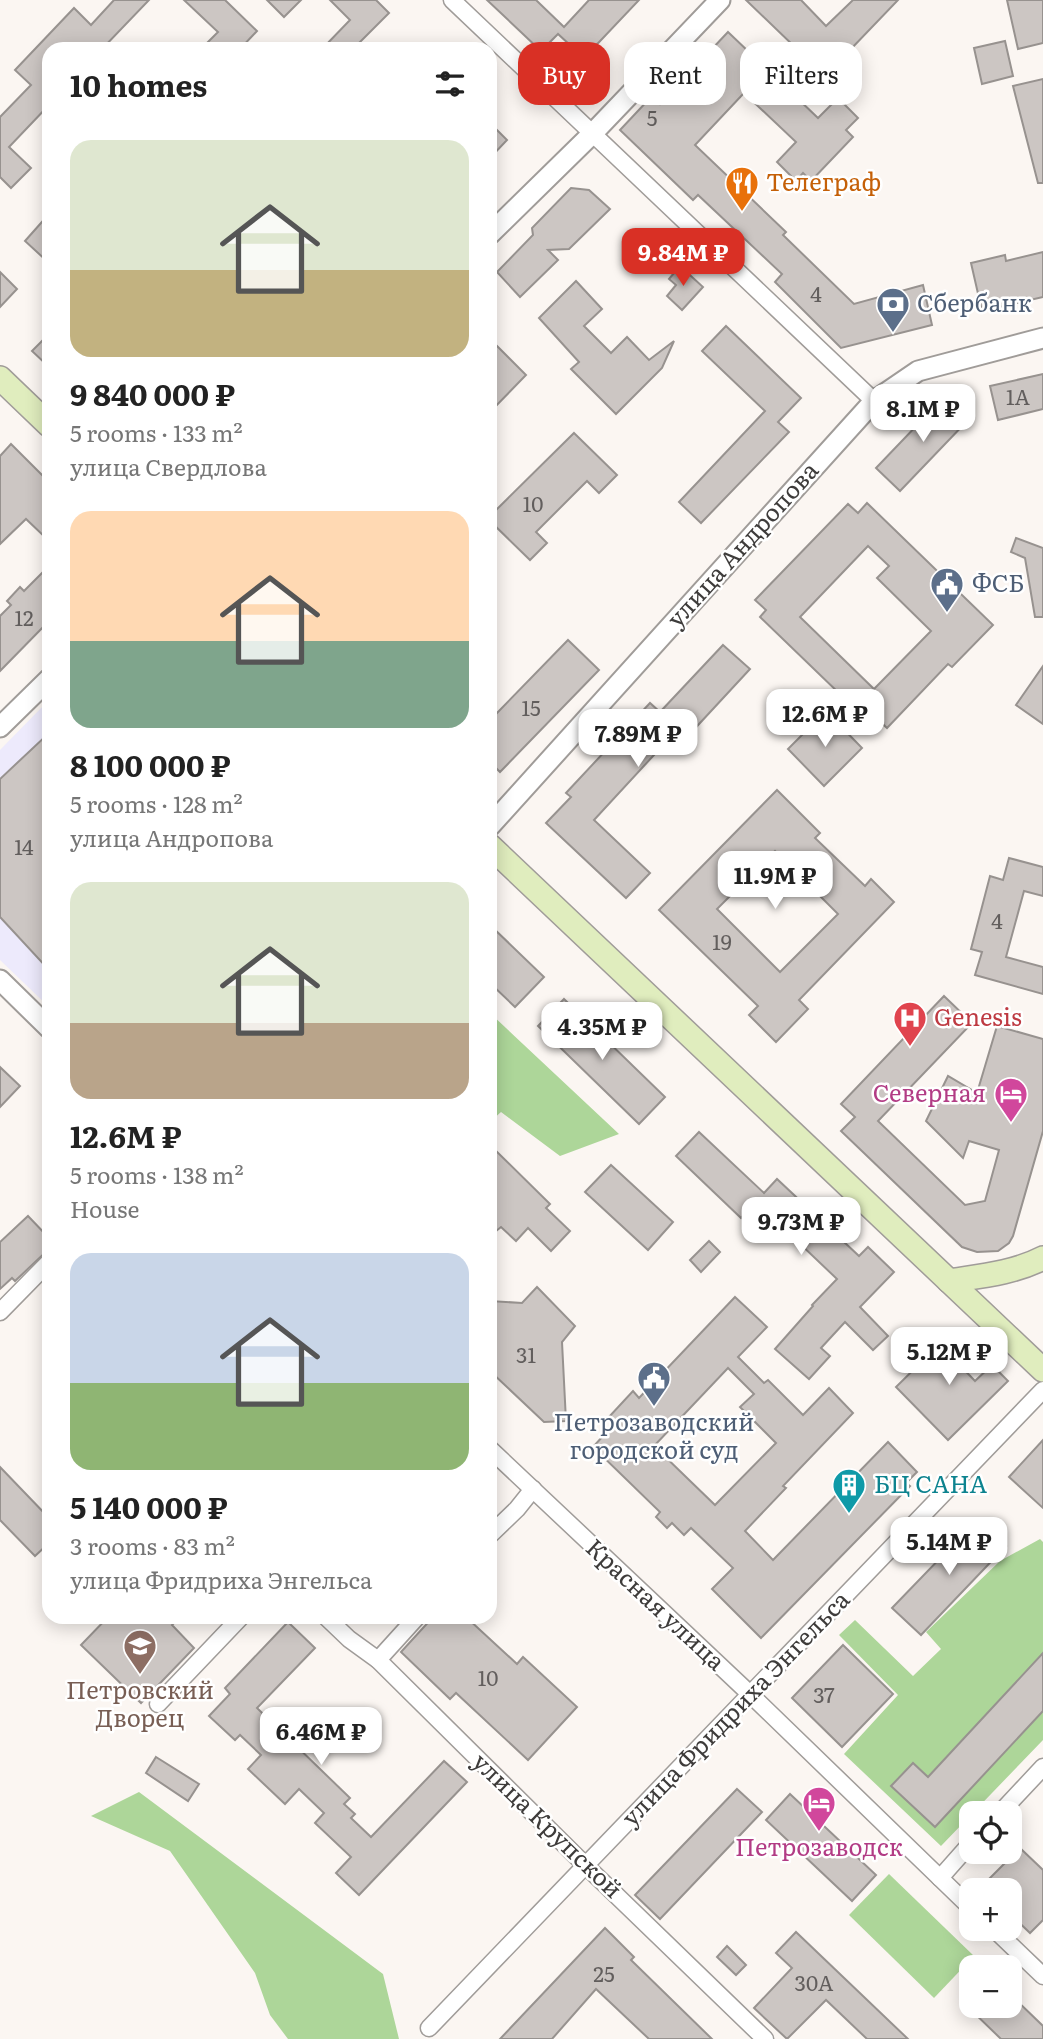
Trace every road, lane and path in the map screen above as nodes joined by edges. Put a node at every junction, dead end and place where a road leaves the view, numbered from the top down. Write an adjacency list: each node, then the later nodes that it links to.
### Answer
1 (452, 0): 4 (street)
2 (719, 0): 5 (street)
3 (497, 42): 5 (street)
4 (497, 42)
5 (593, 133): 6 (street); 9 (street)
6 (497, 227)
7 (1043, 338): 9 (street, улица Андропова)
8 (0, 378): 10 (main road)
9 (874, 401): 13 (street, улица Андропова)
10 (42, 418)
11 (42, 686): 12 (street)
12 (0, 727)
13 (497, 818)
14 (497, 853): 19 (main road)
15 (0, 980): 16 (street)
16 (42, 1021)
17 (1043, 1258): 19 (main road)
18 (42, 1269): 20 (street)
19 (949, 1281): 21 (main road)
20 (0, 1312)
21 (1043, 1370)
22 (1043, 1391): 30 (street, улица Фридриха Энгельса)
23 (497, 1456): 24 (street, Красная улица)
24 (533, 1489): 25 (street); 30 (street, Красная улица)
25 (497, 1528)
26 (234, 1624): 31 (street)
27 (333, 1624): 29 (street, улица Крупской)
28 (411, 1624): 29 (street)
29 (378, 1660): 35 (street, улица Крупской)
30 (750, 1694): 35 (street, улица Фридриха Энгельса); 36 (street, Красная улица)
31 (158, 1704)
32 (1043, 1768): 33 (street)
33 (1011, 1801)
34 (959, 1857): 36 (street)
35 (585, 1866): 40 (street, улица Фридриха Энгельса); 41 (street, улица Крупской)
36 (940, 1878): 37 (street, Красная улица)
37 (959, 1896)
38 (1007, 1941): 39 (street)
39 (1043, 1976)
40 (429, 2028)
41 (765, 2039)

